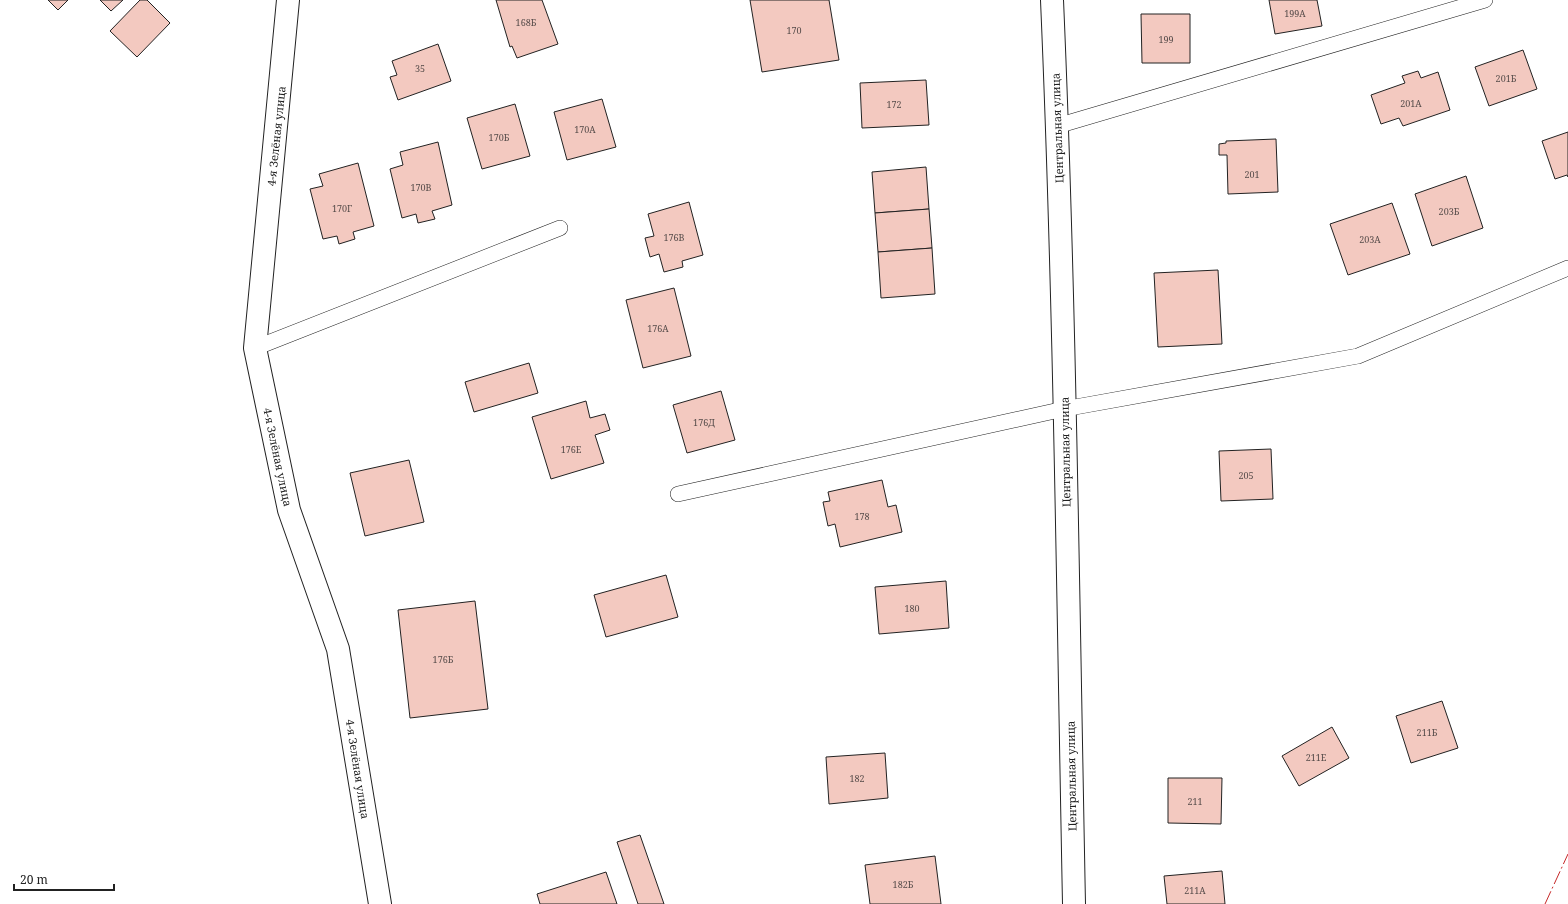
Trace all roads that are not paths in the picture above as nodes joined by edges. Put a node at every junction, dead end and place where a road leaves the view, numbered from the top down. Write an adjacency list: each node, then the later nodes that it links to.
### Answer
1 (288, 0): 7 (street, 4-я Зелёная улица)
2 (1052, 0): 4 (street, Центральная улица)
3 (1485, 0): 4 (lane)
4 (1057, 126): 8 (street, Центральная улица)
5 (560, 228): 7 (lane)
6 (1568, 268): 8 (lane)
7 (255, 348): 10 (street, 4-я Зелёная улица)
8 (1064, 409): 9 (lane); 11 (street, Центральная улица)
9 (678, 494)
10 (380, 904)
11 (1074, 904)

